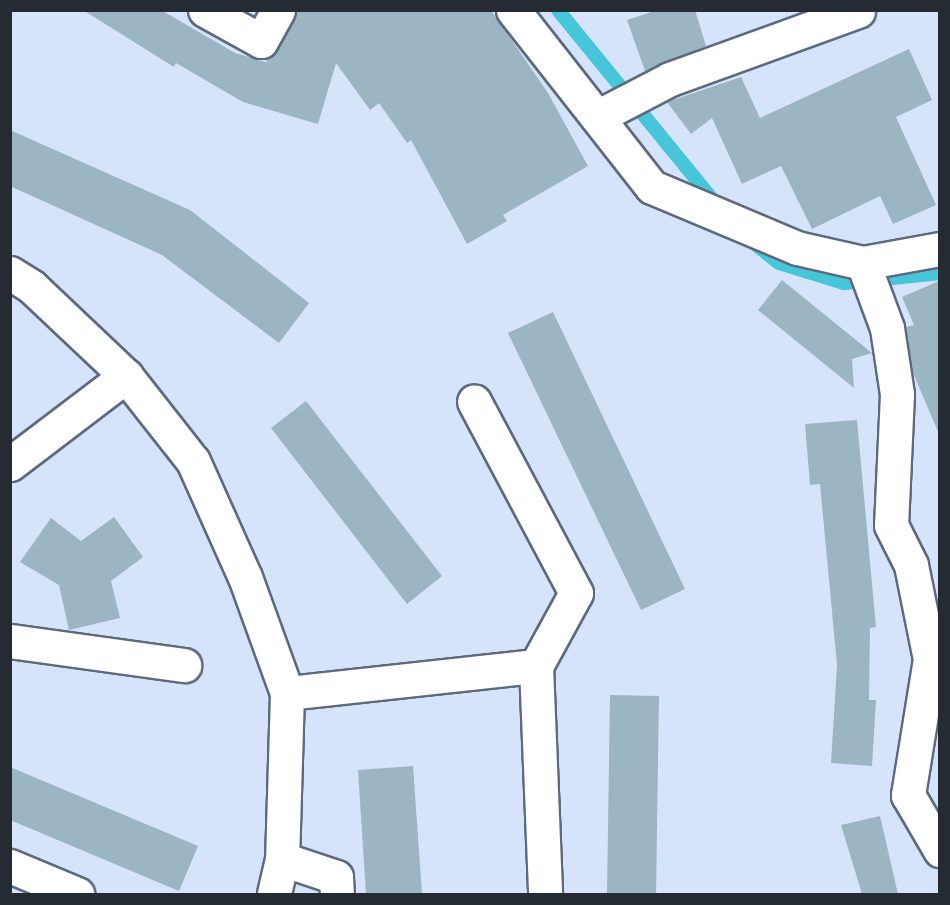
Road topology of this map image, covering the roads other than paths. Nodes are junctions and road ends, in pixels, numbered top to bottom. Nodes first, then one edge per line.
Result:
1 (205, 10) edge
2 (278, 10) edge
3 (513, 10) edge
4 (858, 11) edge
5 (601, 115) junction
6 (939, 249) edge
7 (864, 265) junction
8 (10, 273) edge
9 (126, 376) junction
10 (474, 401) dead end
11 (10, 464) edge
12 (10, 641) edge
13 (184, 665) dead end
14 (536, 666) junction
15 (286, 693) junction
16 (939, 850) edge
17 (282, 859) junction
18 (10, 866) edge
19 (77, 894) edge
20 (274, 894) edge
21 (337, 894) edge
22 (545, 894) edge

1 - 2 street
3 - 5 street
4 - 5 street
5 - 7 street
6 - 7 street
7 - 16 street
8 - 9 street
9 - 11 street
9 - 15 street
10 - 14 street
12 - 13 street
14 - 15 street
14 - 22 street
15 - 17 street
17 - 20 street
17 - 21 street
18 - 19 street

